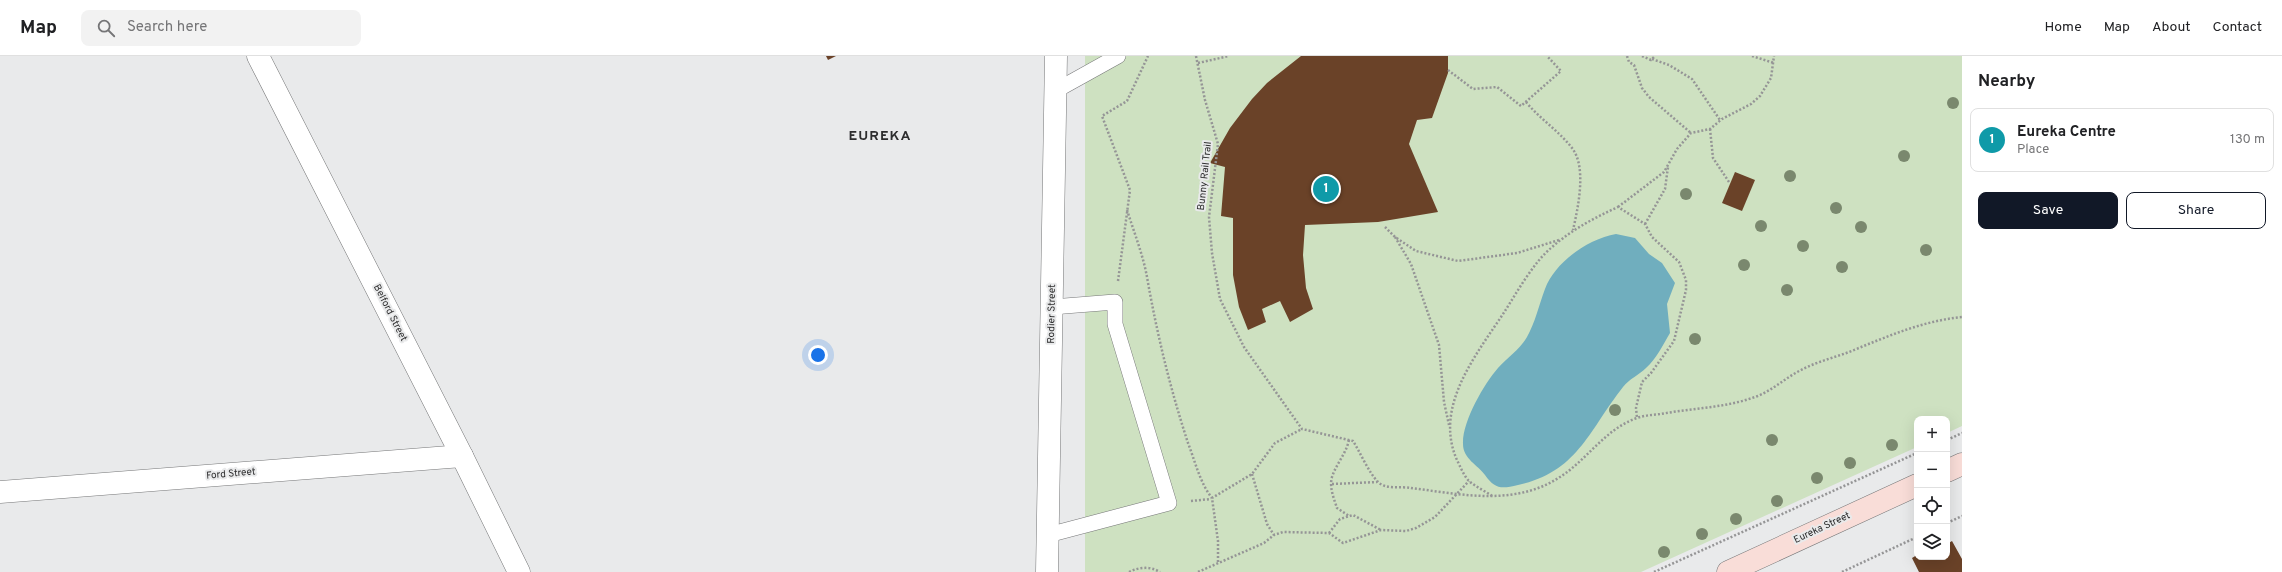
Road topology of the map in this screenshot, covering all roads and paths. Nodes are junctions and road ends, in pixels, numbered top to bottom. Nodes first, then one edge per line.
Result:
1 (258, 56) edge
2 (1056, 56) edge
3 (1118, 56) edge
4 (1148, 56) edge
5 (1196, 56) edge
6 (1229, 56) edge
7 (1547, 56) edge
8 (1627, 56) edge
9 (1642, 56) edge
10 (1655, 56) edge
11 (1752, 56) edge
12 (1774, 56) edge
13 (1652, 59) junction
14 (1198, 63) junction
15 (1774, 63) junction
16 (1448, 70) dead end
17 (1055, 91) junction
18 (1526, 102) junction
19 (1720, 120) junction
20 (1710, 129) junction
21 (1691, 133) junction
22 (1668, 164) junction
23 (1728, 182) dead end
24 (1618, 207) junction
25 (1127, 210) junction
26 (1645, 224) junction
27 (1385, 227) dead end
28 (1573, 231) junction
29 (1395, 237) junction
30 (1564, 238) junction
31 (1115, 302) junction
32 (1052, 307) junction
33 (1962, 316) edge
34 (1637, 418) junction
35 (1302, 429) junction
36 (1450, 429) junction
37 (1962, 433) edge
38 (1950, 439) edge
39 (1349, 440) junction
40 (1914, 454) edge
41 (462, 456) junction
42 (1962, 464) edge
43 (1950, 470) edge
44 (1252, 474) junction
45 (1469, 481) junction
46 (1378, 482) junction
47 (1332, 484) junction
48 (1914, 486) edge
49 (0, 492) edge
50 (1456, 495) junction
51 (1493, 496) junction
52 (1212, 498) junction
53 (1349, 516) junction
54 (1962, 516) edge
55 (1950, 522) edge
56 (1381, 530) junction
57 (1329, 533) junction
58 (1048, 535) junction
59 (1274, 535) junction
60 (1914, 538) edge
61 (1218, 562) junction
62 (519, 572) edge
63 (1047, 572) edge
64 (1129, 572) edge
65 (1160, 572) edge
66 (1198, 572) edge
67 (1654, 572) edge
68 (1728, 572) edge
69 (1842, 572) edge

1 - 41 street, Belford Street
2 - 17 street, Rodier Street
3 - 17 lane
4 - 25 path
5 - 14 path, Bunny Rail Trail
6 - 14 path
7 - 18 path
8 - 21 path
9 - 13 path
10 - 13 path
11 - 15 path
12 - 15 path
13 - 19 path
14 - 35 path, Bunny Rail Trail
15 - 19 path
16 - 18 path
17 - 32 street, Rodier Street
18 - 28 path
19 - 20 path
20 - 21 path
20 - 23 path
21 - 22 path
22 - 24 path
22 - 26 path
24 - 26 path
24 - 28 path
25 - 31 path
25 - 52 path
26 - 34 path
27 - 29 path
28 - 30 path
29 - 30 path
29 - 36 path
30 - 36 path
31 - 32 lane
31 - 58 lane
32 - 58 street, Rodier Street
33 - 34 path
34 - 51 path
35 - 39 path
35 - 44 path
36 - 45 path
37 - 38 path
39 - 46 path
39 - 47 path
40 - 67 path
41 - 49 street, Ford Street
41 - 62 street, Belford Street
42 - 43 street
44 - 52 path
44 - 59 path
45 - 50 path
45 - 51 path
46 - 47 path
46 - 50 path
47 - 53 path
48 - 68 street, Eureka Street
50 - 51 path
50 - 56 path
52 - 61 path
53 - 56 path
53 - 57 path
54 - 55 path
56 - 57 path
57 - 59 path
58 - 63 street, Rodier Street
59 - 61 path
60 - 69 path
61 - 66 path
64 - 65 path

